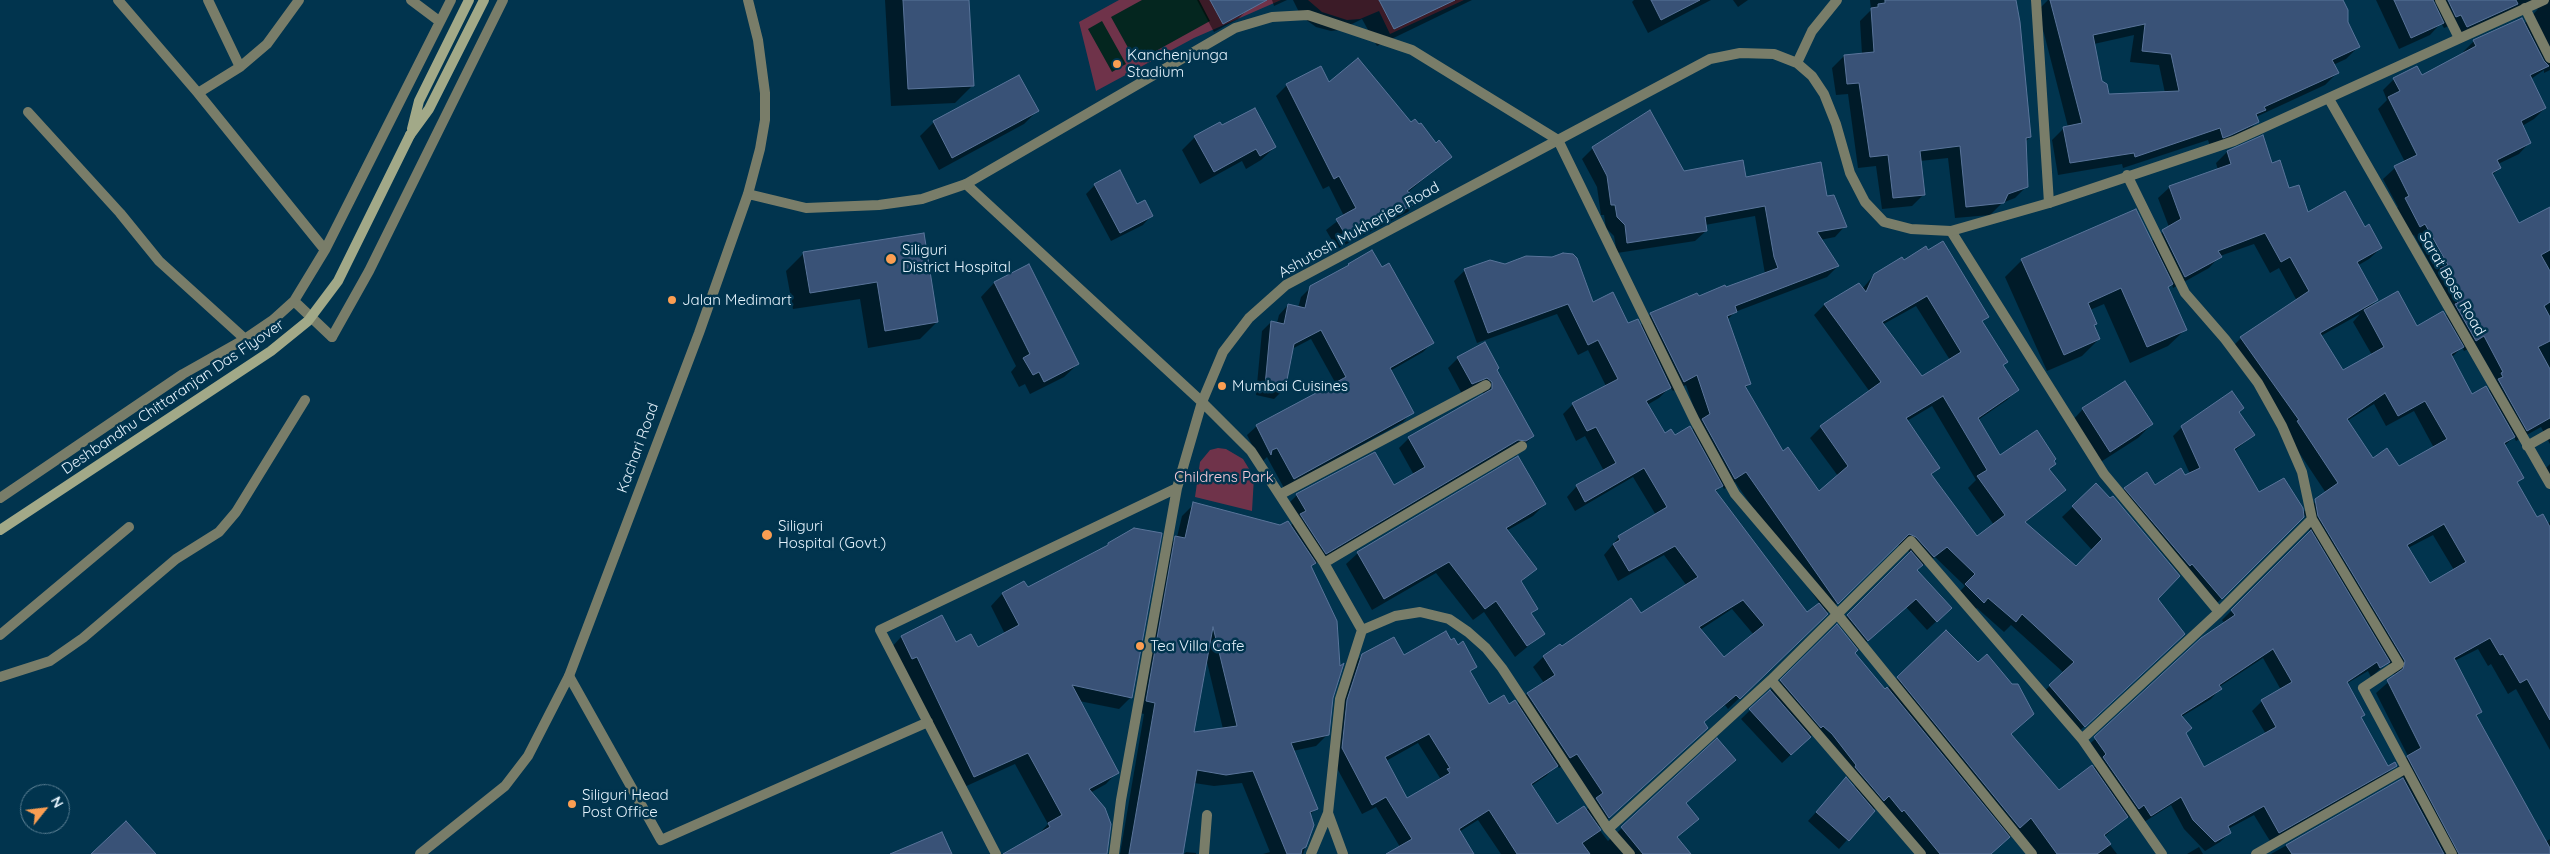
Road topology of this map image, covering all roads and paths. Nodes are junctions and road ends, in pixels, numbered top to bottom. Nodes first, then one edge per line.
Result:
1 (118, 0) edge
2 (208, 0) edge
3 (299, 0) edge
4 (411, 0) edge
5 (451, 0) edge
6 (469, 0) edge
7 (484, 0) edge
8 (503, 0) edge
9 (748, 0) edge
10 (1837, 0) edge
11 (2036, 0) edge
12 (2440, 0) edge
13 (2544, 0) edge
14 (2525, 8) junction
15 (440, 20) junction
16 (2459, 38) junction
17 (2550, 58) edge
18 (1796, 63) junction
19 (240, 67) junction
20 (198, 93) junction
21 (2329, 99) junction
22 (28, 112) dead end
23 (410, 135) junction
24 (1558, 140) junction
25 (2127, 175) junction
26 (966, 184) junction
27 (748, 194) junction
28 (2048, 203) junction
29 (1951, 232) junction
30 (325, 250) junction
31 (294, 302) junction
32 (245, 339) junction
33 (1486, 385) dead end
34 (305, 400) dead end
35 (1202, 402) junction
36 (2550, 433) edge
37 (1522, 446) dead end
38 (2527, 446) junction
39 (2550, 484) edge
40 (1177, 488) junction
41 (1281, 494) junction
42 (0, 498) edge
43 (2312, 519) junction
44 (129, 527) dead end
45 (0, 530) edge
46 (1324, 563) junction
47 (2219, 612) junction
48 (1838, 615) junction
49 (1362, 630) junction
50 (0, 635) edge
51 (569, 676) junction
52 (0, 678) edge
53 (1771, 680) junction
54 (928, 722) junction
55 (2082, 739) junction
56 (2405, 769) junction
57 (1328, 813) junction
58 (1207, 815) dead end
59 (1608, 828) junction
60 (420, 854) edge
61 (996, 854) edge
62 (1114, 854) edge
63 (1204, 854) edge
64 (1311, 854) edge
65 (1343, 854) edge
66 (1630, 854) edge
67 (1921, 854) edge
68 (2032, 854) edge
69 (2162, 854) edge
70 (2256, 854) edge
71 (2452, 854) edge

1 - 20 street
2 - 19 street
3 - 19 street
4 - 15 street
5 - 15 street
6 - 23 main road, Deshbandhu Chittaranjan Das Flyover
7 - 23 main road, Deshbandhu Chittaranjan Das Flyover
8 - 31 street
9 - 27 street, Kachari Road
10 - 18 street
11 - 28 street
12 - 16 street
13 - 14 street
14 - 16 street
14 - 17 street
15 - 30 street
16 - 21 street
18 - 24 street, Ashutosh Mukherjee Road
18 - 29 street
19 - 20 street
20 - 30 street
21 - 25 street
21 - 38 street, Sarat Bose Road
22 - 32 street
23 - 45 main road, Deshbandhu Chittaranjan Das Flyover, bridge
24 - 26 street
24 - 35 street, Ashutosh Mukherjee Road
24 - 48 street
25 - 28 street
25 - 43 street
26 - 27 street
26 - 35 street
27 - 51 street, Kachari Road
28 - 29 street
29 - 47 street
30 - 31 street
31 - 32 street
32 - 42 street
33 - 41 street
34 - 52 street
35 - 40 street, Ashutosh Mukherjee Road
35 - 41 street
36 - 38 street
37 - 46 street
38 - 39 street, Sarat Bose Road
40 - 54 street
40 - 62 street, Ashutosh Mukherjee Road
41 - 46 street
43 - 47 street
43 - 56 street
44 - 50 street
46 - 49 street
47 - 55 street
48 - 53 street
48 - 55 street
48 - 68 street
49 - 57 street
49 - 59 street
51 - 54 street
51 - 60 street, Kachari Road
53 - 59 street
53 - 67 street
54 - 61 street
55 - 69 street
56 - 70 street
56 - 71 street
57 - 64 street
57 - 65 street
58 - 63 street
59 - 66 street

